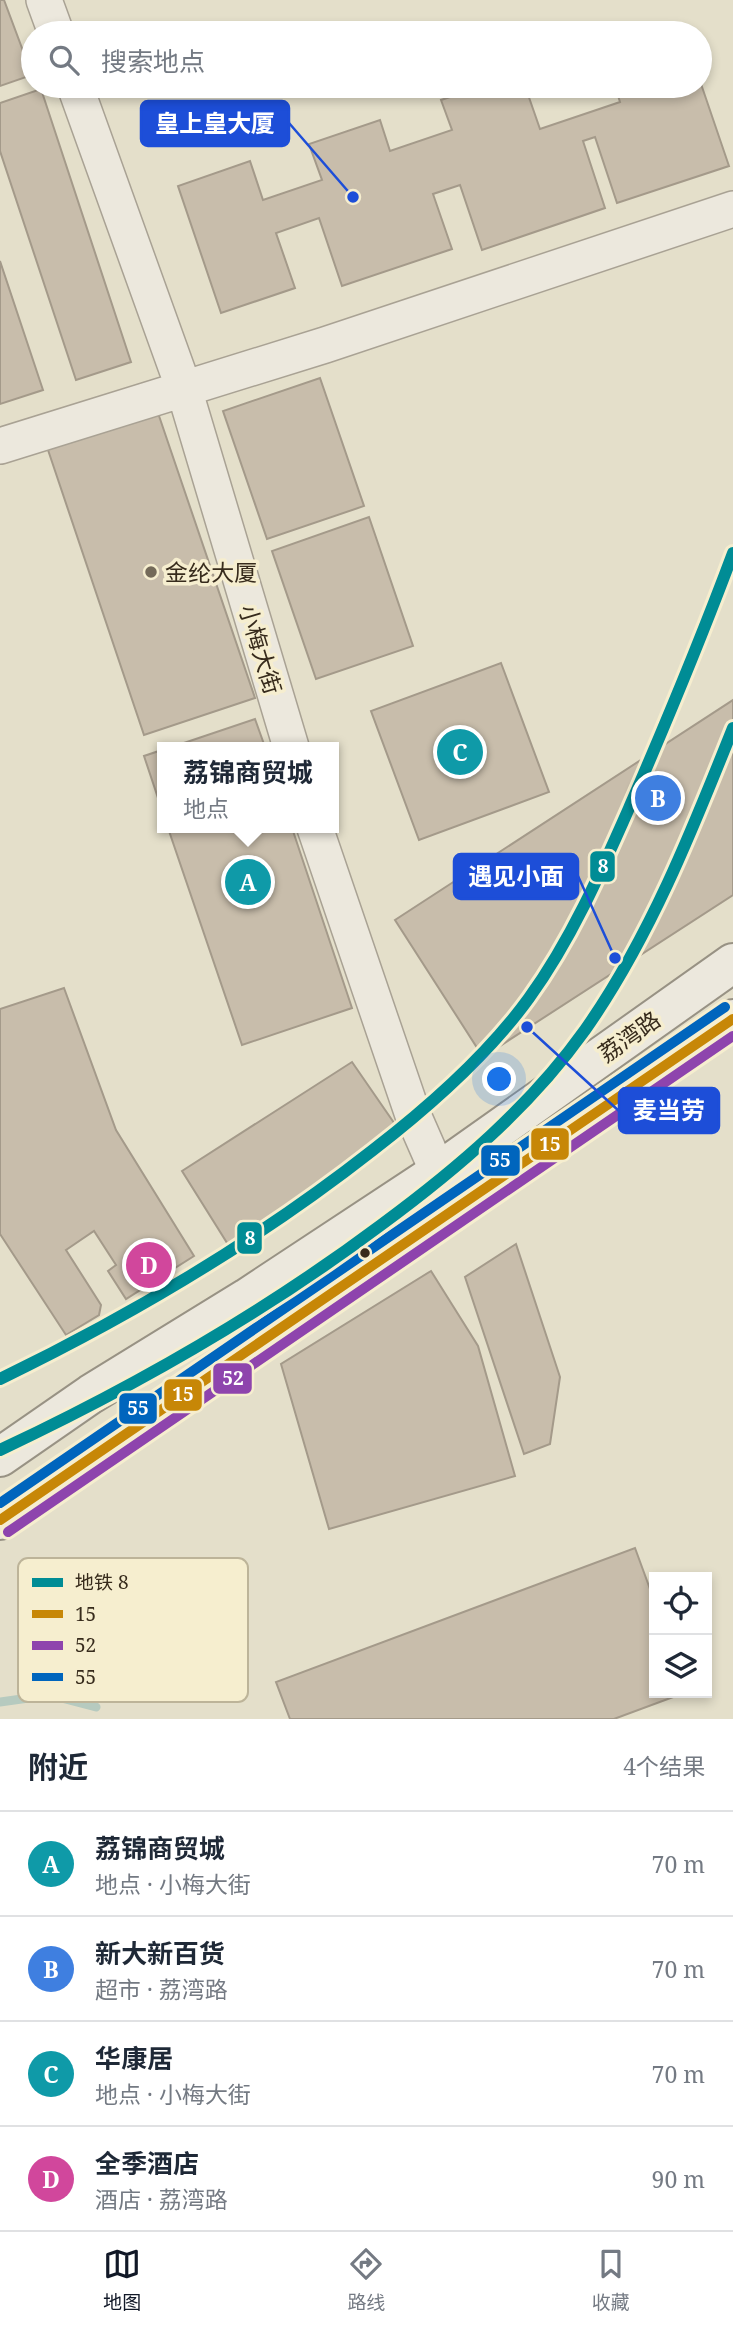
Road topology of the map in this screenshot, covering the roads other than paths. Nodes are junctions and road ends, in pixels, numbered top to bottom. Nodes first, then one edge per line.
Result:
1 (44, 0) edge
2 (52, 21) edge
3 (79, 98) edge
4 (733, 209) edge
5 (184, 389) junction
6 (0, 446) edge
7 (290, 742) edge
8 (317, 833) edge
9 (733, 963) edge
10 (733, 1019) edge
11 (438, 1172) junction
12 (0, 1457) edge
13 (0, 1520) edge

1 - 2 street
3 - 5 street, 小梅大街
4 - 5 street
5 - 6 street
5 - 7 street, 小梅大街
8 - 11 street
9 - 11 main road, 荔湾路
10 - 13 main road, 荔湾路
11 - 12 main road, 荔湾路

